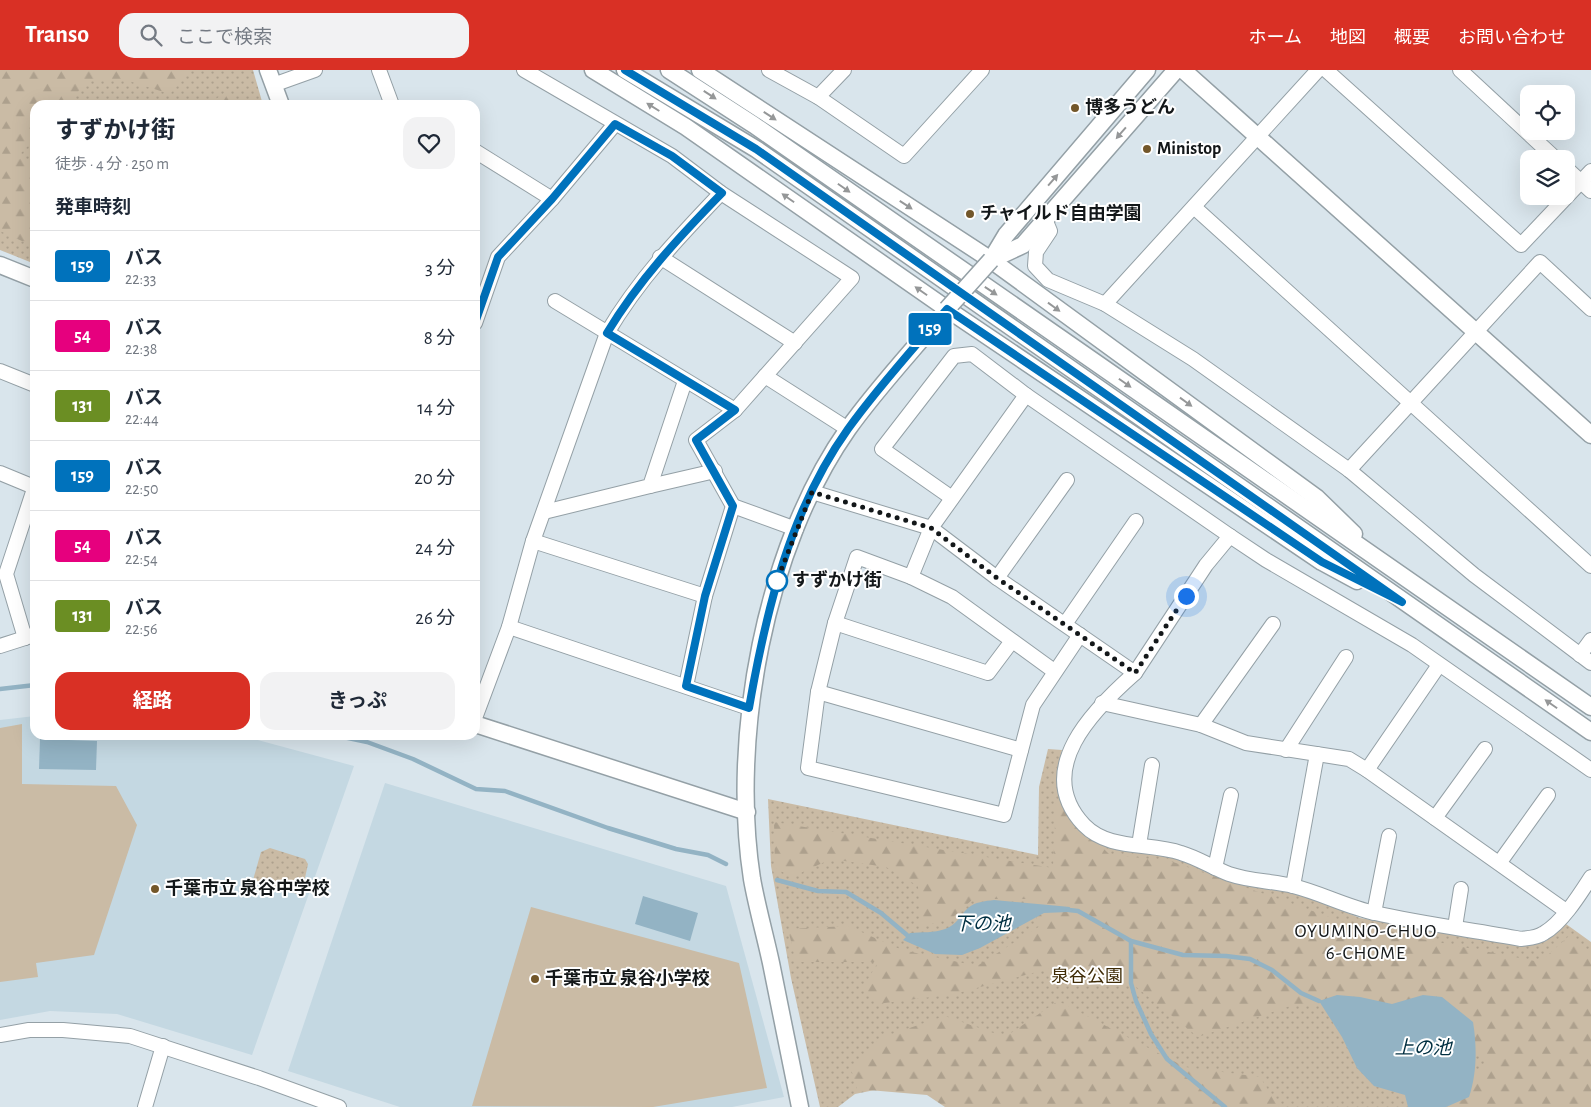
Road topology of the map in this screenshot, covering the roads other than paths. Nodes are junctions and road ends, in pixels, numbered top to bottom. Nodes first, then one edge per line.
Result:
1 (315, 70) edge
2 (379, 70) edge
3 (524, 70) edge
4 (593, 70) edge
5 (625, 70) edge
6 (669, 70) edge
7 (700, 70) edge
8 (768, 70) edge
9 (844, 70) edge
10 (982, 70) edge
11 (1147, 70) edge
12 (1176, 70) edge
13 (1183, 70) edge
14 (1318, 70) edge
15 (1326, 70) edge
16 (1460, 70) edge
17 (270, 78) edge
18 (818, 97) junction
19 (278, 100) edge
20 (390, 100) edge
21 (615, 124) junction
22 (1258, 136) junction
23 (1546, 150) edge
24 (480, 154) edge
25 (1591, 171) edge
26 (1575, 176) edge
27 (1586, 186) edge
28 (722, 193) junction
29 (552, 199) junction
30 (1194, 206) junction
31 (1045, 219) junction
32 (660, 257) junction
33 (991, 260) junction
34 (0, 265) edge
35 (30, 277) edge
36 (555, 300) dead end
37 (1105, 304) junction
38 (480, 309) edge
39 (947, 309) junction
40 (1591, 309) edge
41 (607, 333) junction
42 (1477, 334) junction
43 (795, 343) junction
44 (0, 371) edge
45 (765, 376) junction
46 (685, 381) junction
47 (30, 384) edge
48 (1026, 395) junction
49 (1412, 402) junction
50 (735, 410) junction
51 (848, 429) junction
52 (1591, 435) edge
53 (1348, 470) junction
54 (714, 471) junction
55 (0, 473) edge
56 (1067, 480) dead end
57 (30, 484) edge
58 (650, 486) junction
59 (812, 492) junction
60 (952, 498) junction
61 (30, 500) edge
62 (733, 506) junction
63 (544, 512) junction
64 (1136, 521) dead end
65 (931, 528) junction
66 (796, 529) junction
67 (1230, 536) junction
68 (533, 541) junction
69 (1373, 556) junction
70 (1591, 566) edge
71 (3, 573) edge
72 (911, 577) junction
73 (997, 578) junction
74 (705, 596) junction
75 (1402, 602) junction
76 (835, 623) junction
77 (1064, 624) junction
78 (1273, 624) dead end
79 (508, 627) junction
80 (1080, 635) junction
81 (30, 636) edge
82 (1591, 640) edge
83 (1012, 641) junction
84 (0, 646) edge
85 (1346, 657) dead end
86 (1586, 659) edge
87 (1439, 665) junction
88 (1054, 671) junction
89 (1135, 673) junction
90 (686, 686) junction
91 (818, 692) junction
92 (1102, 703) junction
93 (480, 704) edge
94 (1591, 707) edge
95 (749, 708) junction
96 (1201, 725) junction
97 (480, 726) edge
98 (1591, 732) edge
99 (1485, 748) dead end
100 (1021, 750) junction
101 (1286, 750) junction
102 (1317, 754) junction
103 (1152, 765) dead end
104 (1367, 770) junction
105 (1591, 770) edge
106 (1230, 795) dead end
107 (1548, 795) dead end
108 (747, 812) junction
109 (1435, 818) junction
110 (1389, 836) dead end
111 (1139, 845) junction
112 (1500, 862) junction
113 (1215, 868) junction
114 (1589, 883) edge
115 (1293, 886) junction
116 (1461, 889) dead end
117 (1566, 911) junction
118 (1374, 913) junction
119 (1455, 927) junction
120 (0, 1035) edge
121 (163, 1046) junction
122 (145, 1107) edge
123 (339, 1107) edge
124 (800, 1107) edge

1 - 17 street
2 - 20 street
3 - 21 street
39 -> 4 street
5 - 75 street
6 -> 69 street
7 -> 33 street
8 - 18 street
9 - 18 street
10 - 18 street
33 -> 11 street
12 -> 31 street
13 - 22 street
14 - 22 street
15 - 27 street
16 - 23 street
17 - 19 street
21 - 28 street
21 - 29 street
22 - 30 street
22 - 42 street
24 - 29 street
25 - 27 street
26 - 27 street
28 - 32 street
28 - 43 street
29 - 38 street
30 - 37 street
30 - 49 street
31 - 33 street
31 - 37 street
32 - 41 street
32 - 43 street
33 - 39 street, bridge
33 -> 69 street
34 - 35 street
36 - 41 street
37 - 53 street
39 - 51 street
39 - 75 street
40 - 42 street
41 - 46 street
41 - 63 street
42 - 49 street
42 - 52 street
43 - 45 street
44 - 47 street
45 - 50 street
45 - 51 street
46 - 50 street
46 - 58 street
48 - 60 street
48 - 60 street
48 - 67 street
49 - 53 street
49 - 70 street
50 - 54 street
51 - 59 street
53 - 86 street
54 - 58 street
54 - 62 street
55 - 57 street
56 - 73 street
58 - 63 street
59 - 65 street
59 - 66 street
60 - 65 street
61 - 71 street
62 - 66 street
62 - 74 street
63 - 68 street
64 - 77 street
65 - 72 street
65 - 73 street
66 - 95 street
67 - 87 street
67 - 89 street
68 - 74 street
68 - 79 street
69 - 94 street
71 - 81 street
72 - 76 street
72 - 83 street
73 - 77 street
74 - 90 street
98 -> 75 street
76 - 83 street
76 - 91 street
77 - 80 street
78 - 96 street
79 - 90 street
79 - 93 street
80 - 88 street
80 - 89 street
81 - 84 street
82 - 86 street
83 - 88 street
85 - 101 street
87 - 104 street
87 - 105 street
88 - 100 street
89 - 92 street
90 - 95 street
91 - 100 street
91 - 100 street
92 - 96 street
92 - 111 street
95 - 108 street
96 - 101 street
97 - 108 street
99 - 109 street
101 - 102 street
102 - 104 street
102 - 115 street
103 - 111 street
104 - 109 street
106 - 113 street
107 - 112 street
108 - 124 street
109 - 112 street
110 - 118 street
111 - 113 street
112 - 117 street
113 - 115 street
114 - 117 street
115 - 118 street
116 - 119 street
117 - 119 street
118 - 119 street
120 - 121 street
121 - 122 street
121 - 123 street

